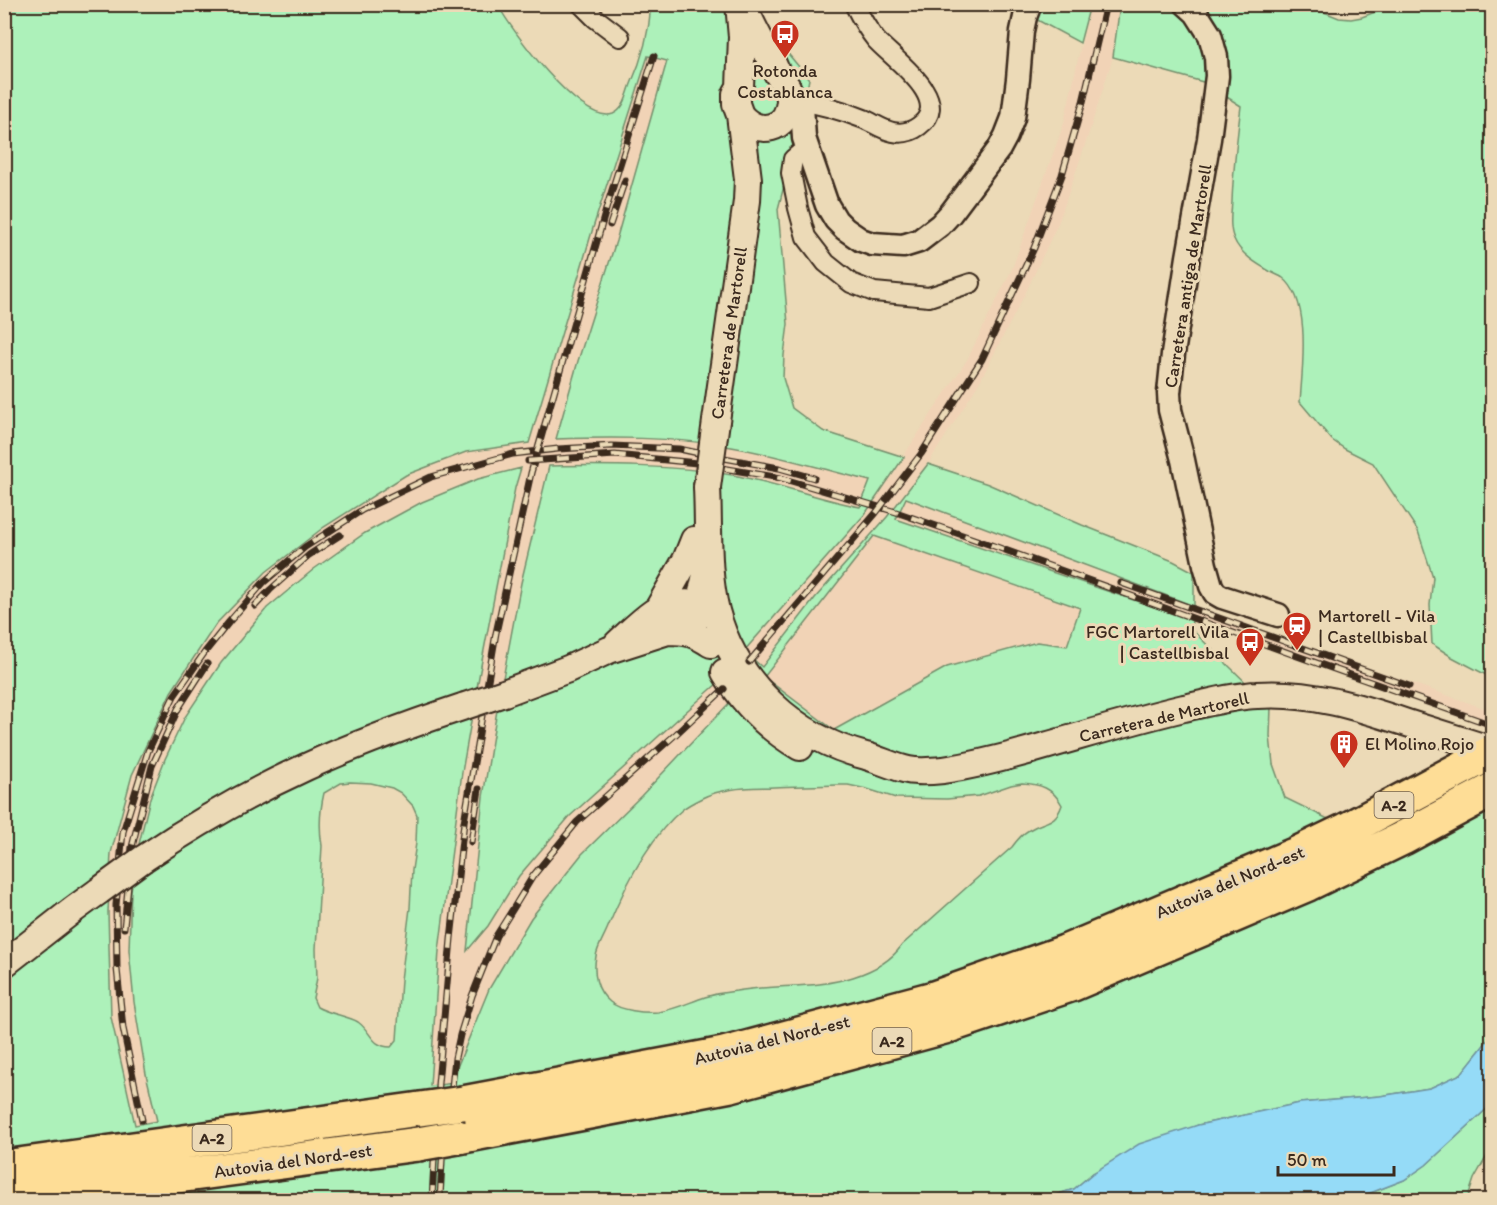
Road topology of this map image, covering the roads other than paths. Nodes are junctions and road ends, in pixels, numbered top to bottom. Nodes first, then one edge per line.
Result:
1 (581, 4) edge
2 (740, 4) edge
3 (854, 4) edge
4 (1030, 4) edge
5 (1186, 4) edge
6 (620, 37) dead end
7 (740, 87) junction
8 (788, 89) junction
9 (740, 115) junction
10 (773, 126) junction
11 (806, 143) junction
12 (748, 179) junction
13 (971, 283) dead end
14 (707, 487) junction
15 (694, 540) junction
16 (709, 562) junction
17 (699, 605) junction
18 (1278, 615) dead end
19 (662, 621) junction
20 (711, 644) junction
21 (776, 707) junction
22 (1492, 751) edge
23 (910, 770) junction
24 (1492, 790) edge
25 (1301, 870) junction
26 (4, 964) edge
27 (4, 1167) edge
28 (4, 1199) edge

1 - 6 street
2 - 7 main road
2 - 8 main road
3 - 8 street
4 - 11 street
5 - 18 street, Carretera antiga de Martorell
7 - 8 main road
7 - 9 main road
8 - 10 main road
8 - 11 street
9 - 10 main road
9 - 12 main road
10 - 11 street
10 - 12 main road
11 - 13 street
12 - 14 main road, Carretera de Martorell, bridge
14 - 15 main road
14 - 16 main road
15 - 17 main road
15 - 19 main road
16 - 17 main road
16 - 21 main road
17 - 19 main road
17 - 20 main road
17 - 21 main road
19 - 20 main road
19 - 26 main road, bridge
20 - 23 main road
21 - 23 main road, Carretera de Martorell
22 - 23 main road, Carretera de Martorell
22 - 25 highway, Autovia del Nord-est / A-2
24 - 25 highway, Autovia del Nord-est / A-2
25 - 27 highway, Autovia del Nord-est / A-2, bridge
25 - 28 highway, Autovia del Nord-est / A-2, bridge

